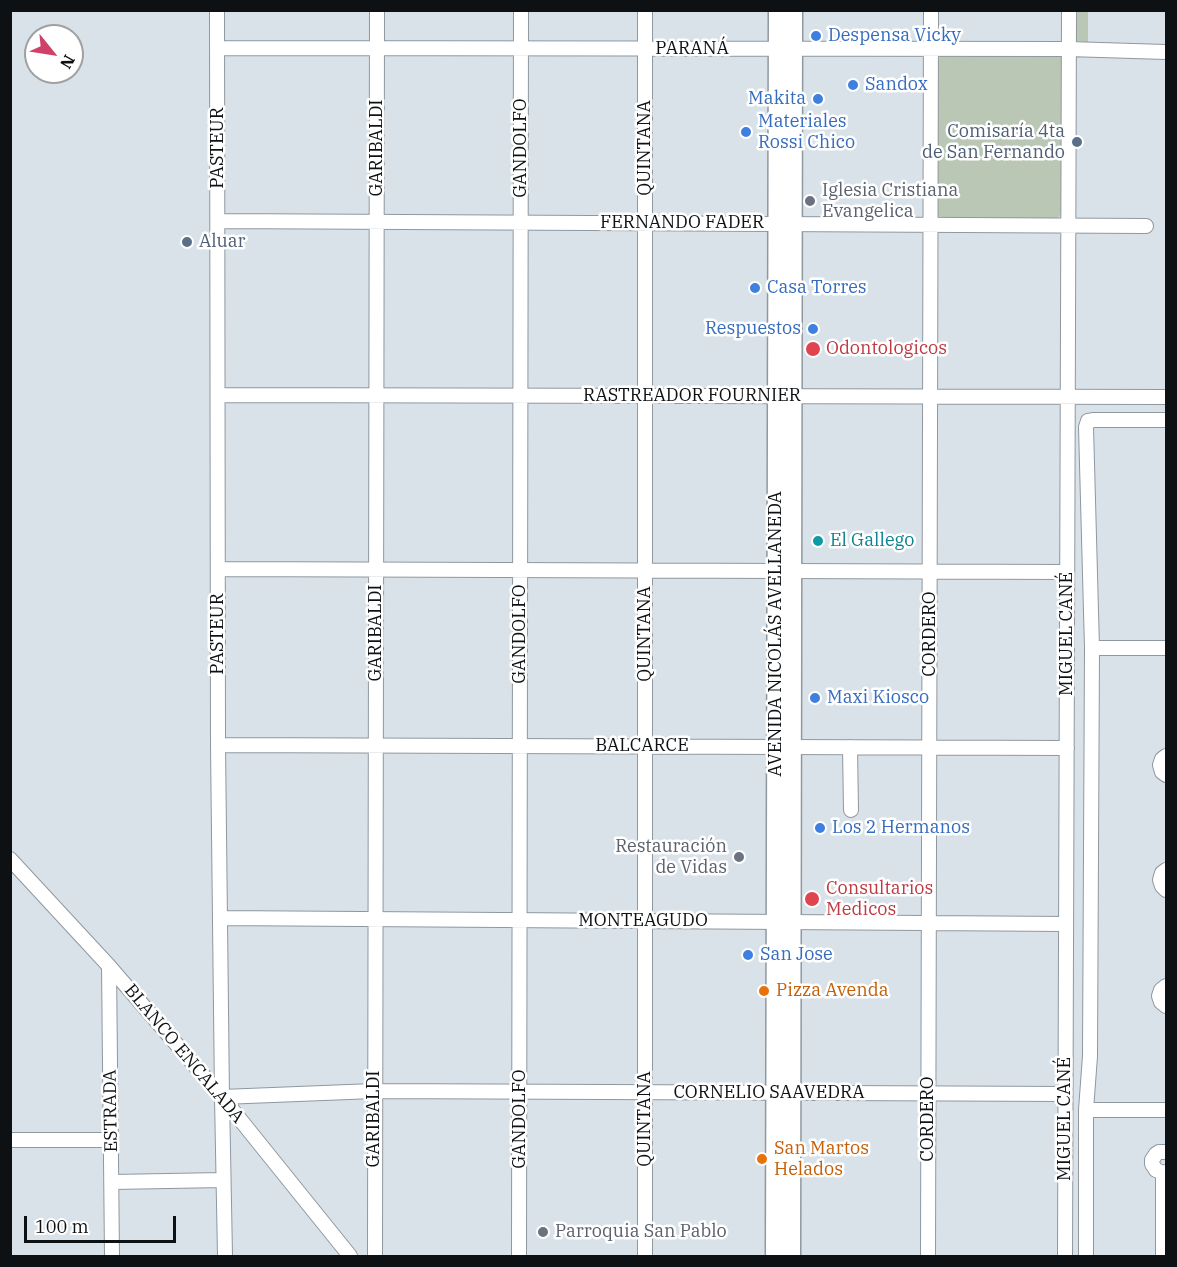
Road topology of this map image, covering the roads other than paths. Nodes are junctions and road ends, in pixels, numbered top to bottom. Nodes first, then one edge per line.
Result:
1 (217, 10) edge
2 (377, 10) edge
3 (521, 10) edge
4 (645, 10) edge
5 (778, 10) edge
6 (793, 10) edge
7 (931, 10) edge
8 (1069, 10) edge
9 (218, 48) junction
10 (377, 48) junction
11 (521, 48) junction
12 (645, 49) junction
13 (785, 49) junction
14 (931, 49) junction
15 (1068, 49) junction
16 (1167, 52) edge
17 (218, 221) junction
18 (376, 222) junction
19 (521, 223) junction
20 (645, 223) junction
21 (785, 224) junction
22 (931, 225) junction
23 (1068, 226) junction
24 (1146, 226) dead end
25 (218, 395) junction
26 (376, 395) junction
27 (521, 396) junction
28 (645, 396) junction
29 (784, 396) junction
30 (930, 397) junction
31 (1068, 397) junction
32 (1167, 397) edge
33 (1167, 420) edge
34 (219, 569) junction
35 (376, 570) junction
36 (520, 570) junction
37 (645, 571) junction
38 (784, 571) junction
39 (930, 572) junction
40 (1067, 572) junction
41 (1092, 648) junction
42 (1167, 648) edge
43 (218, 745) junction
44 (375, 745) junction
45 (520, 746) junction
46 (645, 746) junction
47 (784, 747) junction
48 (850, 747) junction
49 (930, 747) junction
50 (1067, 747) junction
51 (1167, 756) edge
52 (1167, 775) edge
53 (852, 810) dead end
54 (10, 859) edge
55 (1167, 870) edge
56 (1167, 890) edge
57 (220, 918) junction
58 (375, 919) junction
59 (519, 920) junction
60 (645, 921) junction
61 (783, 922) junction
62 (929, 923) junction
63 (1066, 924) junction
64 (109, 966) junction
65 (1167, 986) edge
66 (1167, 1006) edge
67 (374, 1091) junction
68 (520, 1092) junction
69 (645, 1092) junction
70 (783, 1093) junction
71 (928, 1094) junction
72 (1065, 1094) junction
73 (222, 1097) junction
74 (1086, 1110) junction
75 (1167, 1110) edge
76 (10, 1140) edge
77 (111, 1140) junction
78 (1167, 1152) edge
79 (1165, 1172) edge
80 (224, 1180) junction
81 (112, 1182) junction
82 (1165, 1208) edge
83 (112, 1257) edge
84 (225, 1257) edge
85 (350, 1257) edge
86 (375, 1257) edge
87 (519, 1257) edge
88 (645, 1257) edge
89 (775, 1257) edge
90 (791, 1257) edge
91 (928, 1257) edge
92 (1065, 1257) edge
93 (1086, 1257) edge
94 (1163, 1257) edge

1 - 9 street, PASTEUR
2 - 10 street, GARIBALDI
3 - 11 street, GANDOLFO
4 - 12 street, QUINTANA
5 - 13 main road, AVENIDA NICOLÁS AVELLANEDA
6 - 13 main road, AVENIDA NICOLÁS AVELLANEDA
7 - 14 street, CORDERO
8 - 15 street, MIGUEL CANÉ
9 - 10 street, PARANÁ
9 - 17 street, PASTEUR
10 - 11 street, PARANÁ
10 - 18 street, GARIBALDI
11 - 12 street, PARANÁ
11 - 19 street, GANDOLFO
12 - 13 street, PARANÁ
12 - 20 street, QUINTANA
13 - 14 street, PARANÁ
13 - 21 main road, AVENIDA NICOLÁS AVELLANEDA
14 - 15 street, PARANÁ
14 - 22 street, CORDERO
15 - 16 street, PARANÁ
15 - 23 street, MIGUEL CANÉ
17 - 18 street, FERNANDO FADER
17 - 25 street, PASTEUR
18 - 19 street, FERNANDO FADER
18 - 26 street, GARIBALDI
19 - 20 street, FERNANDO FADER
19 - 27 street, GANDOLFO
20 - 21 street, FERNANDO FADER
20 - 28 street, QUINTANA
21 - 22 street, FERNANDO FADER
21 - 29 main road, AVENIDA NICOLÁS AVELLANEDA
22 - 23 street, FERNANDO FADER
22 - 30 street, CORDERO
23 - 24 street, FERNANDO FADER
23 - 31 street, MIGUEL CANÉ
25 - 26 street, RASTREADOR FOURNIER
25 - 34 street, PASTEUR
26 - 27 street, RASTREADOR FOURNIER
26 - 35 street, GARIBALDI
27 - 28 street, RASTREADOR FOURNIER
27 - 36 street, GANDOLFO
28 - 29 street, RASTREADOR FOURNIER
28 - 37 street, QUINTANA
29 - 30 street, RASTREADOR FOURNIER
29 - 38 main road, AVENIDA NICOLÁS AVELLANEDA
30 - 31 street, RASTREADOR FOURNIER
30 - 39 street, CORDERO
31 - 32 street, RASTREADOR FOURNIER
31 - 40 street, MIGUEL CANÉ
33 - 41 street
34 - 35 street
34 - 43 street, PASTEUR
35 - 36 street
35 - 44 street, GARIBALDI
36 - 37 street
36 - 45 street, GANDOLFO
37 - 38 street
37 - 46 street, QUINTANA
38 - 39 street
38 - 47 main road, AVENIDA NICOLÁS AVELLANEDA
39 - 40 street
39 - 49 street, CORDERO
40 - 50 street, MIGUEL CANÉ
41 - 42 street
41 - 74 street
43 - 44 street, BALCARCE
43 - 57 street, PASTEUR
44 - 45 street, BALCARCE
44 - 58 street, GARIBALDI
45 - 46 street, BALCARCE
45 - 59 street, GANDOLFO
46 - 47 street, BALCARCE
46 - 60 street, QUINTANA
47 - 48 street, BALCARCE
47 - 61 main road, AVENIDA NICOLÁS AVELLANEDA
48 - 49 street, BALCARCE
48 - 53 street
49 - 50 street, BALCARCE
49 - 62 street, CORDERO
50 - 63 street, MIGUEL CANÉ
51 - 52 street
54 - 64 street, BLANCO ENCALADA
55 - 56 street
57 - 58 street, MONTEAGUDO
57 - 73 street, PASTEUR
58 - 59 street, MONTEAGUDO
58 - 67 street, GARIBALDI
59 - 60 street, MONTEAGUDO
59 - 68 street, GANDOLFO
60 - 61 street, MONTEAGUDO
60 - 69 street, QUINTANA
61 - 62 street, MONTEAGUDO
61 - 70 main road, AVENIDA NICOLÁS AVELLANEDA
62 - 63 street, MONTEAGUDO
62 - 71 street, CORDERO
63 - 72 street, MIGUEL CANÉ
64 - 73 street, BLANCO ENCALADA
64 - 77 street, ESTRADA
65 - 66 street
67 - 68 street, CORNELIO SAAVEDRA
67 - 73 street, CORNELIO SAAVEDRA
67 - 86 street, GARIBALDI
68 - 69 street, CORNELIO SAAVEDRA
68 - 87 street, GANDOLFO
69 - 70 street, CORNELIO SAAVEDRA
69 - 88 street, QUINTANA
70 - 71 street, CORNELIO SAAVEDRA
70 - 89 main road, AVENIDA NICOLÁS AVELLANEDA
70 - 90 main road, AVENIDA NICOLÁS AVELLANEDA
71 - 72 street, CORNELIO SAAVEDRA
71 - 91 street, CORDERO
72 - 92 street, MIGUEL CANÉ
73 - 80 street, PASTEUR
73 - 85 street, BLANCO ENCALADA
74 - 75 street
74 - 93 street
76 - 77 street
77 - 81 street, ESTRADA
78 - 79 street
79 - 82 street
80 - 81 street
80 - 84 street, PASTEUR
81 - 83 street, ESTRADA
82 - 94 street

